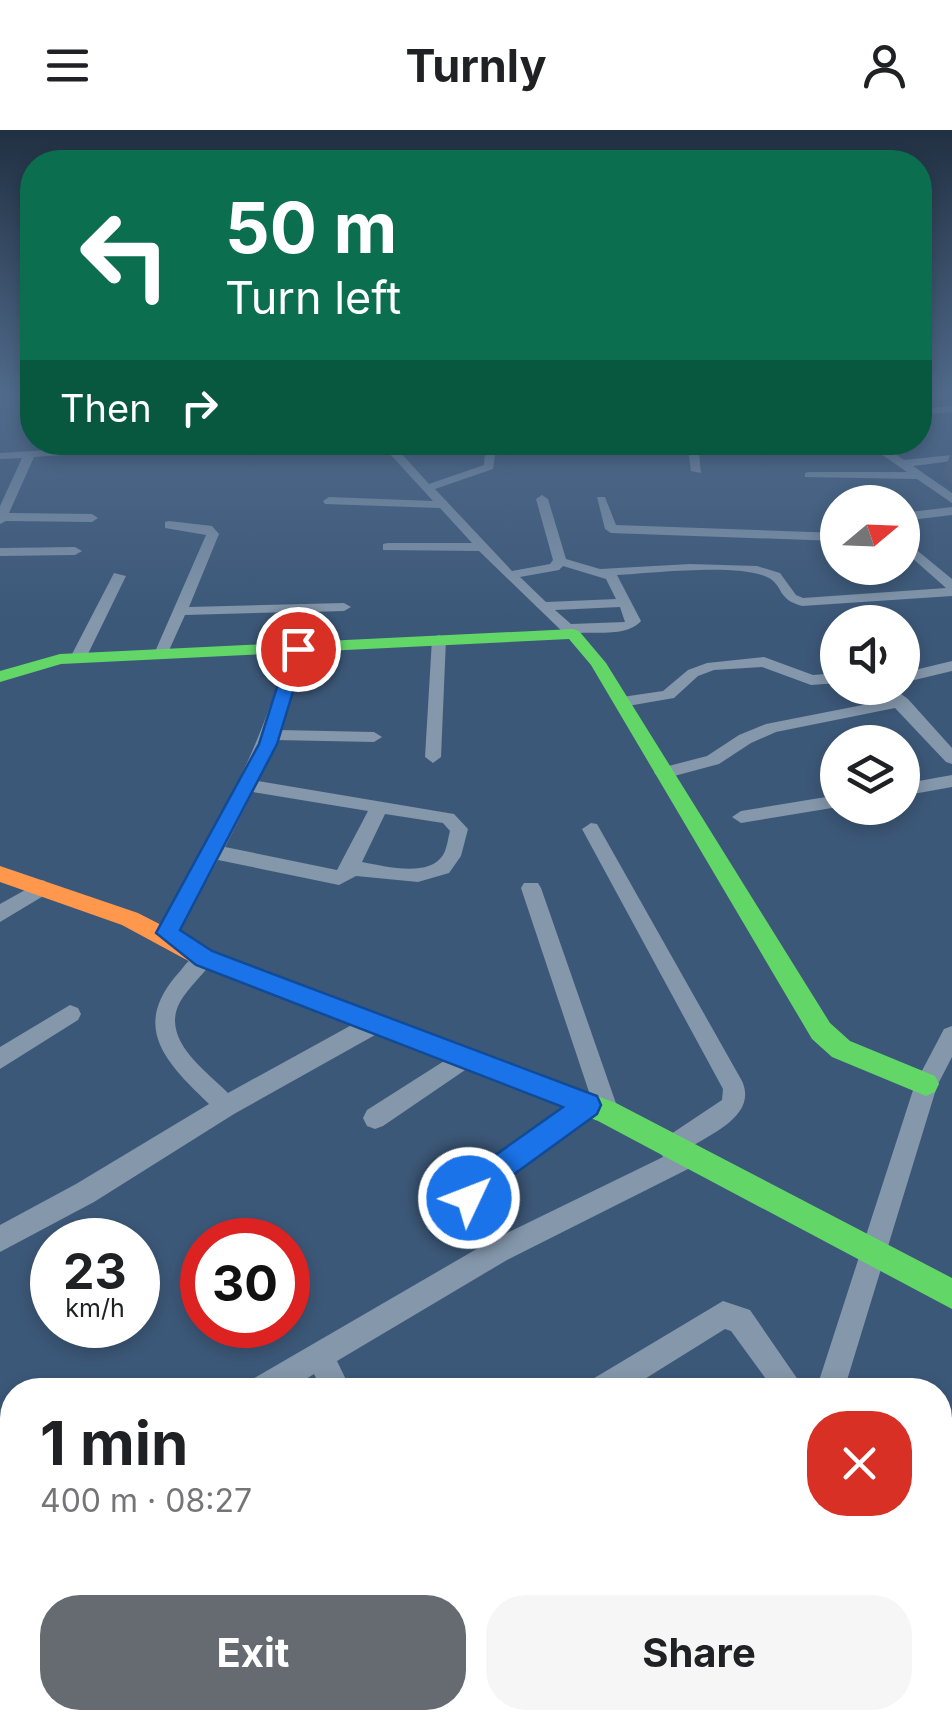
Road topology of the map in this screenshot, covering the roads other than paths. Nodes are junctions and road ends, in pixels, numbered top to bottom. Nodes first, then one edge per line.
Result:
1 (23, 470) edge
2 (410, 470) edge
3 (482, 470) edge
4 (908, 470) edge
5 (809, 474) dead end
6 (918, 476) junction
7 (428, 488) junction
8 (949, 495) edge
9 (542, 499) dead end
10 (601, 500) dead end
11 (329, 501) dead end
12 (445, 505) junction
13 (952, 511) edge
14 (920, 515) edge
15 (92, 518) dead end
16 (1, 519) edge
17 (169, 525) dead end
18 (820, 538) edge
19 (388, 547) dead end
20 (484, 547) junction
21 (655, 550) junction
22 (75, 551) dead end
23 (0, 552) edge
24 (920, 559) edge
25 (560, 561) junction
26 (605, 571) junction
27 (120, 576) dead end
28 (510, 576) junction
29 (952, 589) edge
30 (626, 603) junction
31 (541, 606) junction
32 (344, 607) dead end
33 (303, 608) junction
34 (180, 610) junction
35 (570, 632) junction
36 (439, 639) junction
37 (298, 649) junction
38 (160, 654) junction
39 (78, 658) junction
40 (952, 666) edge
41 (920, 674) edge
42 (0, 677) edge
43 (820, 679) edge
44 (622, 702) junction
45 (887, 705) edge
46 (905, 705) edge
47 (270, 736) junction
48 (374, 737) dead end
49 (433, 757) dead end
50 (952, 758) edge
51 (663, 773) junction
52 (952, 781) edge
53 (248, 785) junction
54 (920, 787) edge
55 (820, 804) edge
56 (379, 807) junction
57 (741, 817) dead end
58 (591, 829) dead end
59 (214, 852) junction
60 (350, 868) junction
61 (0, 874) edge
62 (44, 887) junction
63 (531, 888) dead end
64 (0, 914) edge
65 (167, 933) junction
66 (204, 958) junction
67 (70, 1014) dead end
68 (376, 1023) junction
69 (952, 1036) edge
70 (0, 1059) edge
71 (463, 1059) junction
72 (926, 1084) junction
73 (226, 1106) junction
74 (598, 1109) junction
75 (374, 1118) dead end
76 (678, 1152) junction
77 (0, 1239) edge
78 (872, 1248) junction
79 (498, 1251) junction
80 (952, 1294) edge
81 (321, 1358) junction
82 (284, 1378) edge
83 (331, 1378) edge
84 (620, 1378) edge
85 (782, 1378) edge
86 (834, 1378) edge

1 - 16 street
2 - 7 street
3 - 7 street
4 - 6 street
5 - 6 street
6 - 8 street
7 - 12 street
9 - 25 street
10 - 21 street
11 - 12 street
12 - 20 street
13 - 14 street
15 - 16 street
17 - 34 street
18 - 21 street
19 - 20 street
20 - 28 street
21 - 26 street
21 - 29 street
22 - 23 street
24 - 29 street
25 - 26 street
25 - 28 street
26 - 30 street
27 - 39 street
28 - 31 street
30 - 31 street
30 - 35 street
31 - 35 street
32 - 33 street
33 - 34 street
33 - 37 street
34 - 38 street
35 - 36 street
35 - 44 street
36 - 37 street
36 - 49 street
37 - 38 street
37 - 47 street
38 - 39 street
39 - 42 street
40 - 41 street
43 - 44 street
44 - 51 street
45 - 51 street
46 - 50 street
47 - 48 street
47 - 53 street
51 - 72 street
52 - 54 street
53 - 56 street
53 - 59 street
55 - 57 street
56 - 60 street
56 - 60 street
58 - 76 street
59 - 60 street
59 - 65 street
61 - 62 street
62 - 64 street
62 - 65 street
63 - 74 street
65 - 66 street
66 - 68 street
66 - 73 street
67 - 70 street
68 - 71 street
68 - 73 street
69 - 72 street
71 - 74 street
71 - 75 street
72 - 78 street
73 - 77 street
74 - 76 street
74 - 79 street
76 - 78 street
76 - 79 street
78 - 80 street
78 - 86 street
79 - 81 street
81 - 82 street
81 - 83 street
84 - 85 street

